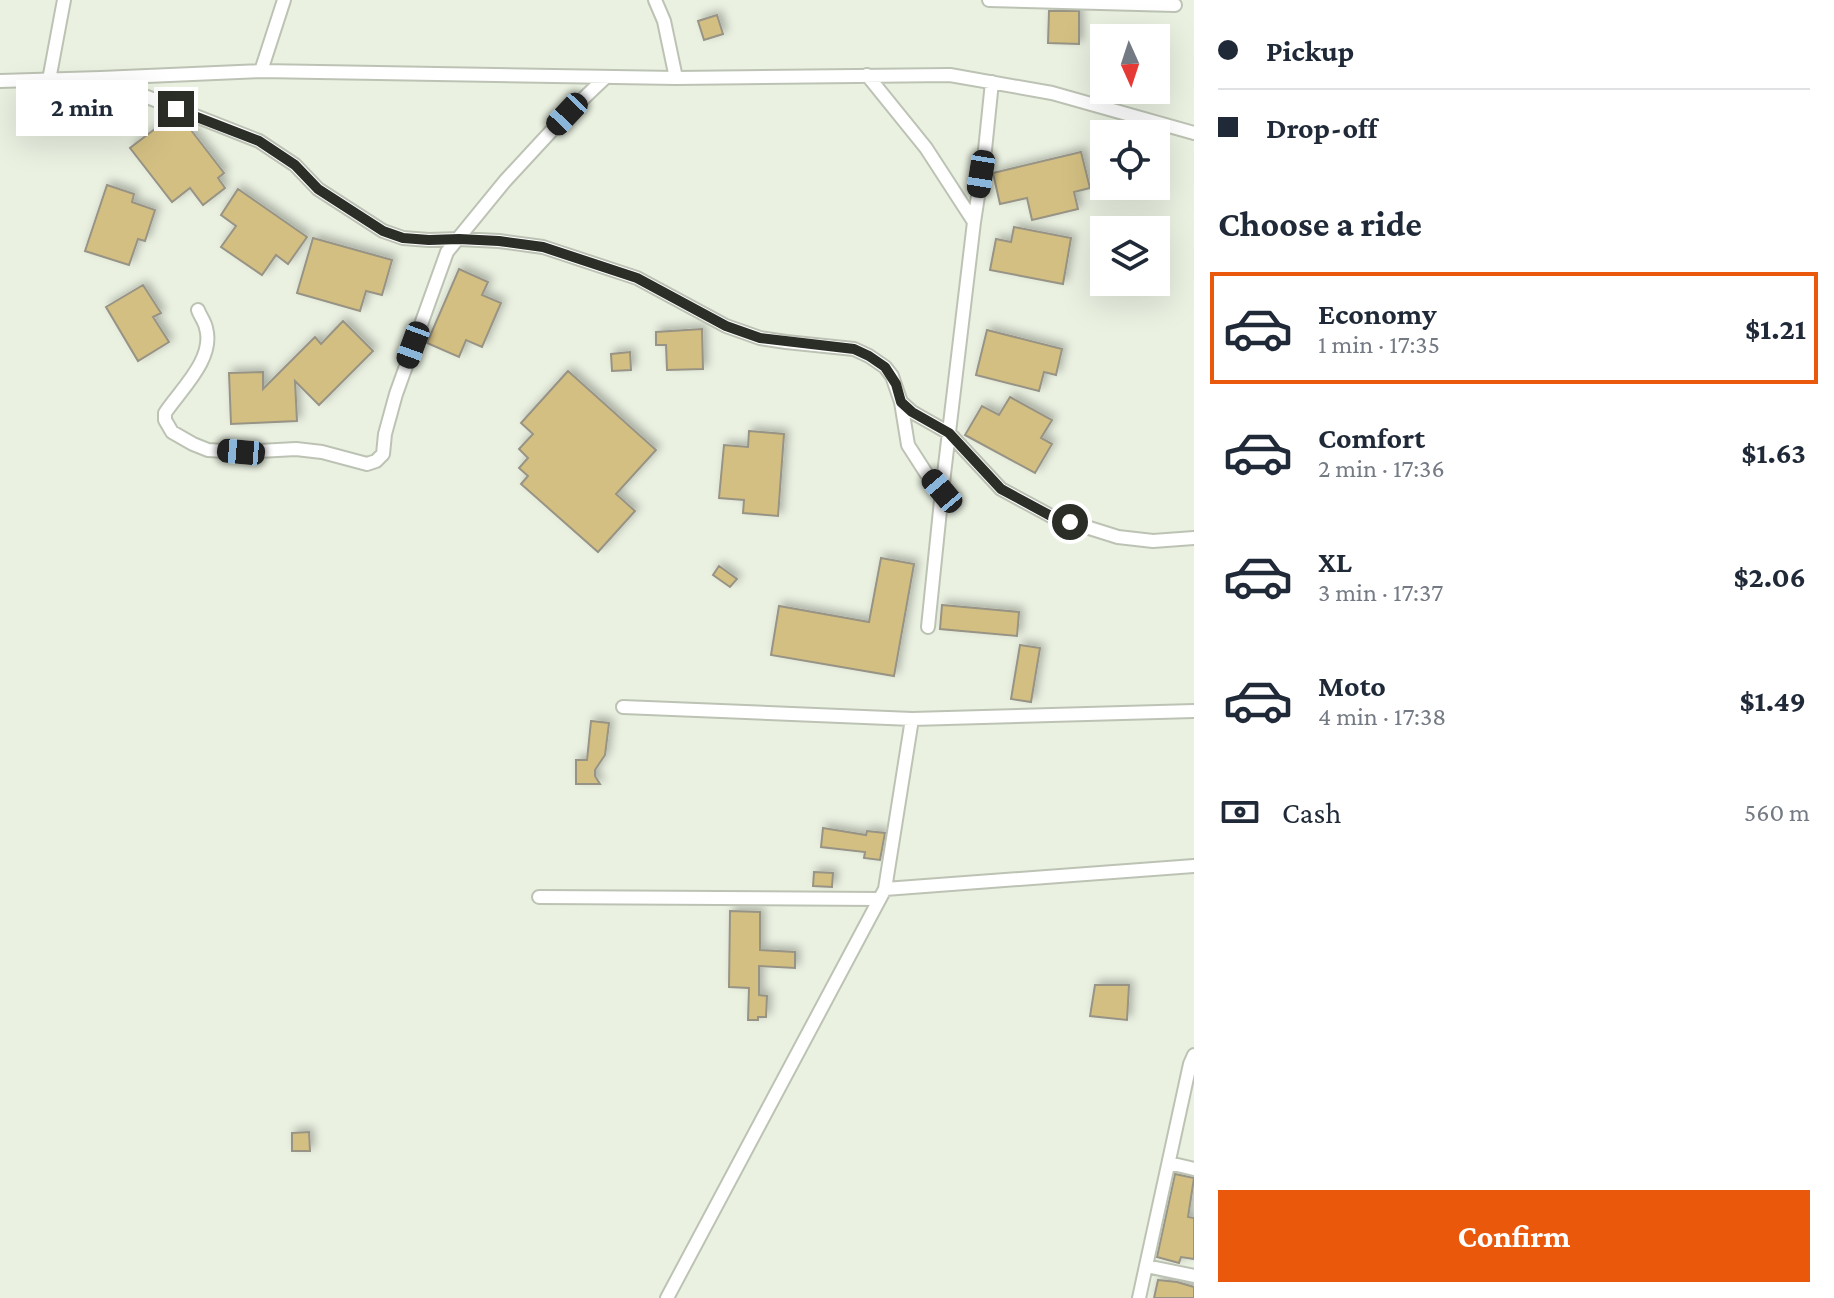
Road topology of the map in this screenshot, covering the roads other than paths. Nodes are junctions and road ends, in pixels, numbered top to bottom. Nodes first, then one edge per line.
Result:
1 (64, 0) edge
2 (284, 0) edge
3 (655, 0) edge
4 (989, 0) edge
5 (1050, 1) edge
6 (1140, 2) edge
7 (1175, 5) dead end
8 (261, 71) junction
9 (867, 75) junction
10 (606, 77) junction
11 (101, 78) junction
12 (676, 78) junction
13 (49, 80) junction
14 (0, 81) edge
15 (992, 82) junction
16 (1194, 133) edge
17 (974, 222) junction
18 (459, 239) junction
19 (198, 310) dead end
20 (901, 402) junction
21 (949, 433) junction
22 (942, 491) junction
23 (1194, 538) edge
24 (928, 627) dead end
25 (623, 707) dead end
26 (1194, 711) edge
27 (912, 719) junction
28 (1194, 866) edge
29 (882, 894) junction
30 (539, 897) dead end
31 (1193, 1061) edge
32 (1169, 1163) junction
33 (1194, 1169) edge
34 (1146, 1266) junction
35 (1194, 1276) edge
36 (667, 1298) edge
37 (1139, 1298) edge

1 - 13 street
2 - 8 street
3 - 12 street
4 - 5 street
5 - 6 street
6 - 7 street
8 - 10 street
8 - 11 street
9 - 12 street
9 - 15 street
9 - 17 street
10 - 12 street
10 - 18 street
11 - 13 street
11 - 18 street
13 - 14 street
15 - 16 street
15 - 17 street
17 - 21 street
18 - 19 street
18 - 20 street
20 - 21 street
20 - 22 street
21 - 22 street
21 - 23 street
22 - 24 street
25 - 27 street
26 - 27 street
27 - 29 street
28 - 29 street
29 - 30 street
29 - 36 street
31 - 32 street
32 - 33 street
32 - 34 street
34 - 35 street
34 - 37 street

